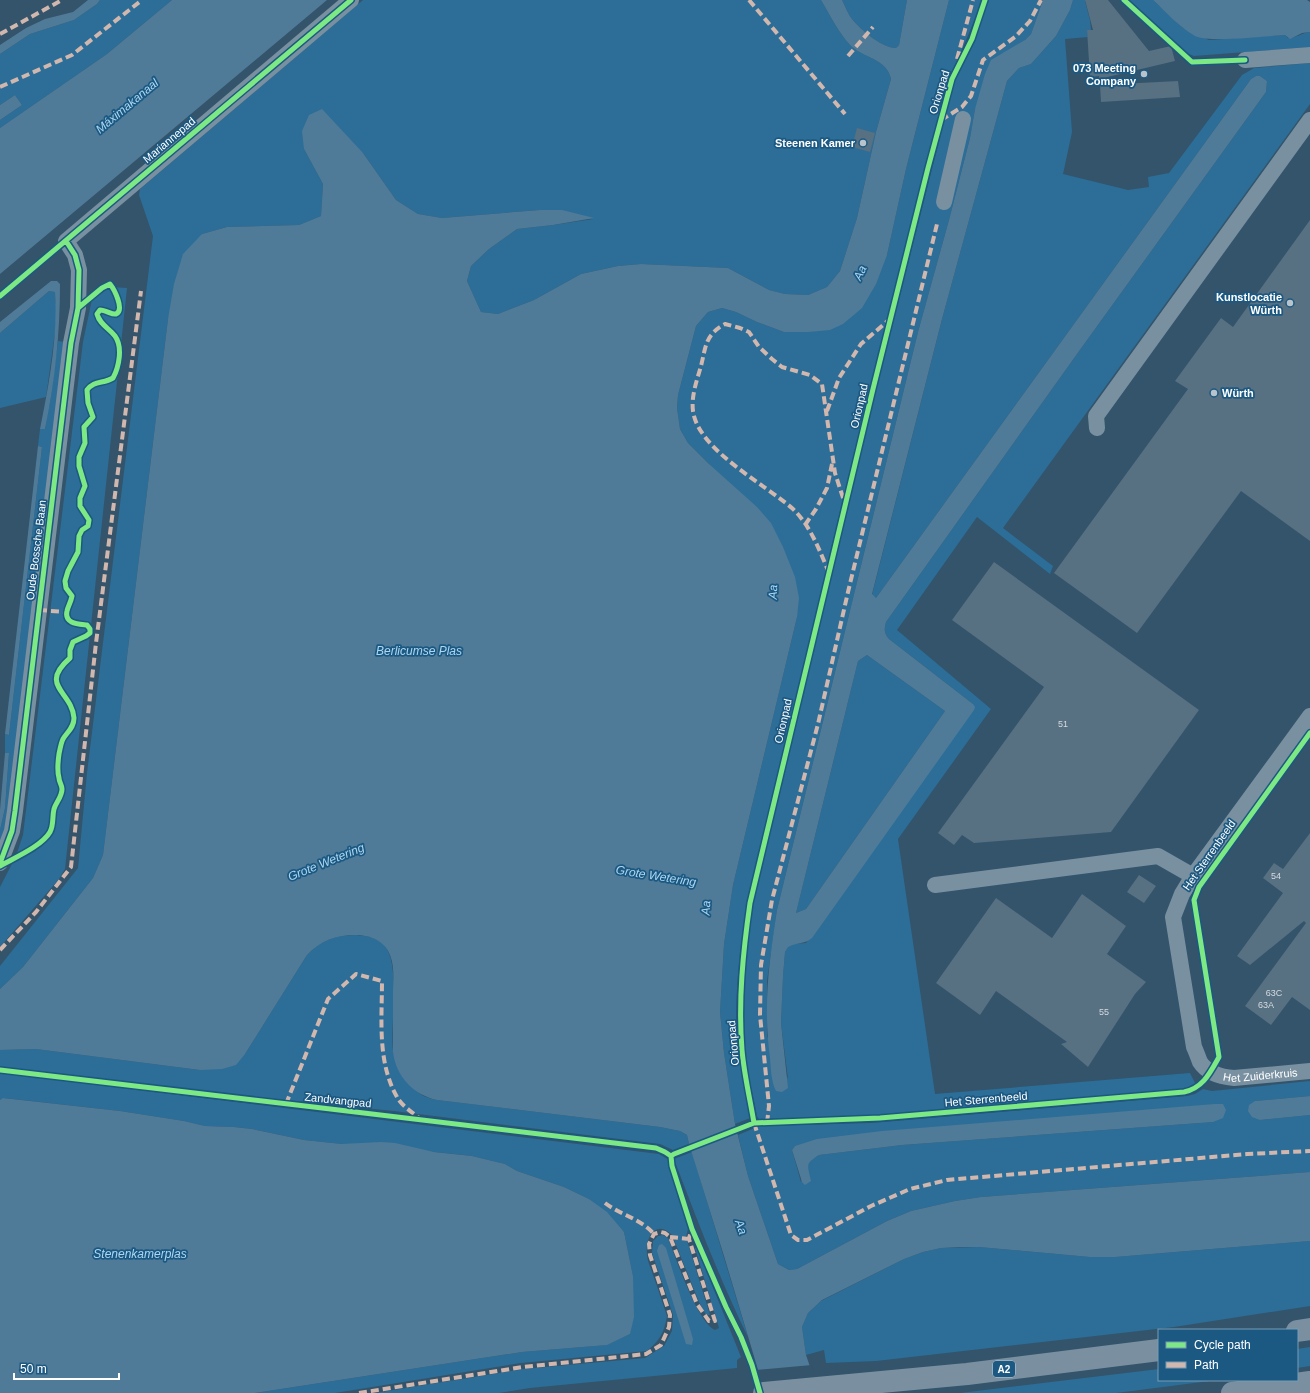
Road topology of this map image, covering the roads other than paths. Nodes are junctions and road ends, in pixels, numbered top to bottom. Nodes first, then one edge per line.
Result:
1 (351, 0) edge
2 (1310, 55) edge
3 (1245, 60) dead end
4 (963, 119) dead end
5 (1310, 120) edge
6 (944, 202) dead end
7 (66, 241) joint
8 (1097, 428) dead end
9 (1310, 716) edge
10 (0, 863) edge
11 (1193, 876) junction
12 (935, 885) dead end
13 (1211, 1072) joint
14 (1310, 1072) edge
15 (1310, 1329) edge
16 (1298, 1331) edge
17 (1158, 1350) edge
18 (1310, 1382) edge
19 (764, 1393) edge
20 (1232, 1393) edge

1 - 7 street, Mariannepad
2 - 3 street
4 - 6 street
5 - 8 street
7 - 10 street, Oude Bossche Baan
9 - 11 street, Het Sterrenbeeld
11 - 12 street
11 - 13 street, Het Sterrenbeeld
13 - 14 street, Het Zuiderkruis
15 - 16 highway
17 - 19 highway, A2
18 - 20 highway

